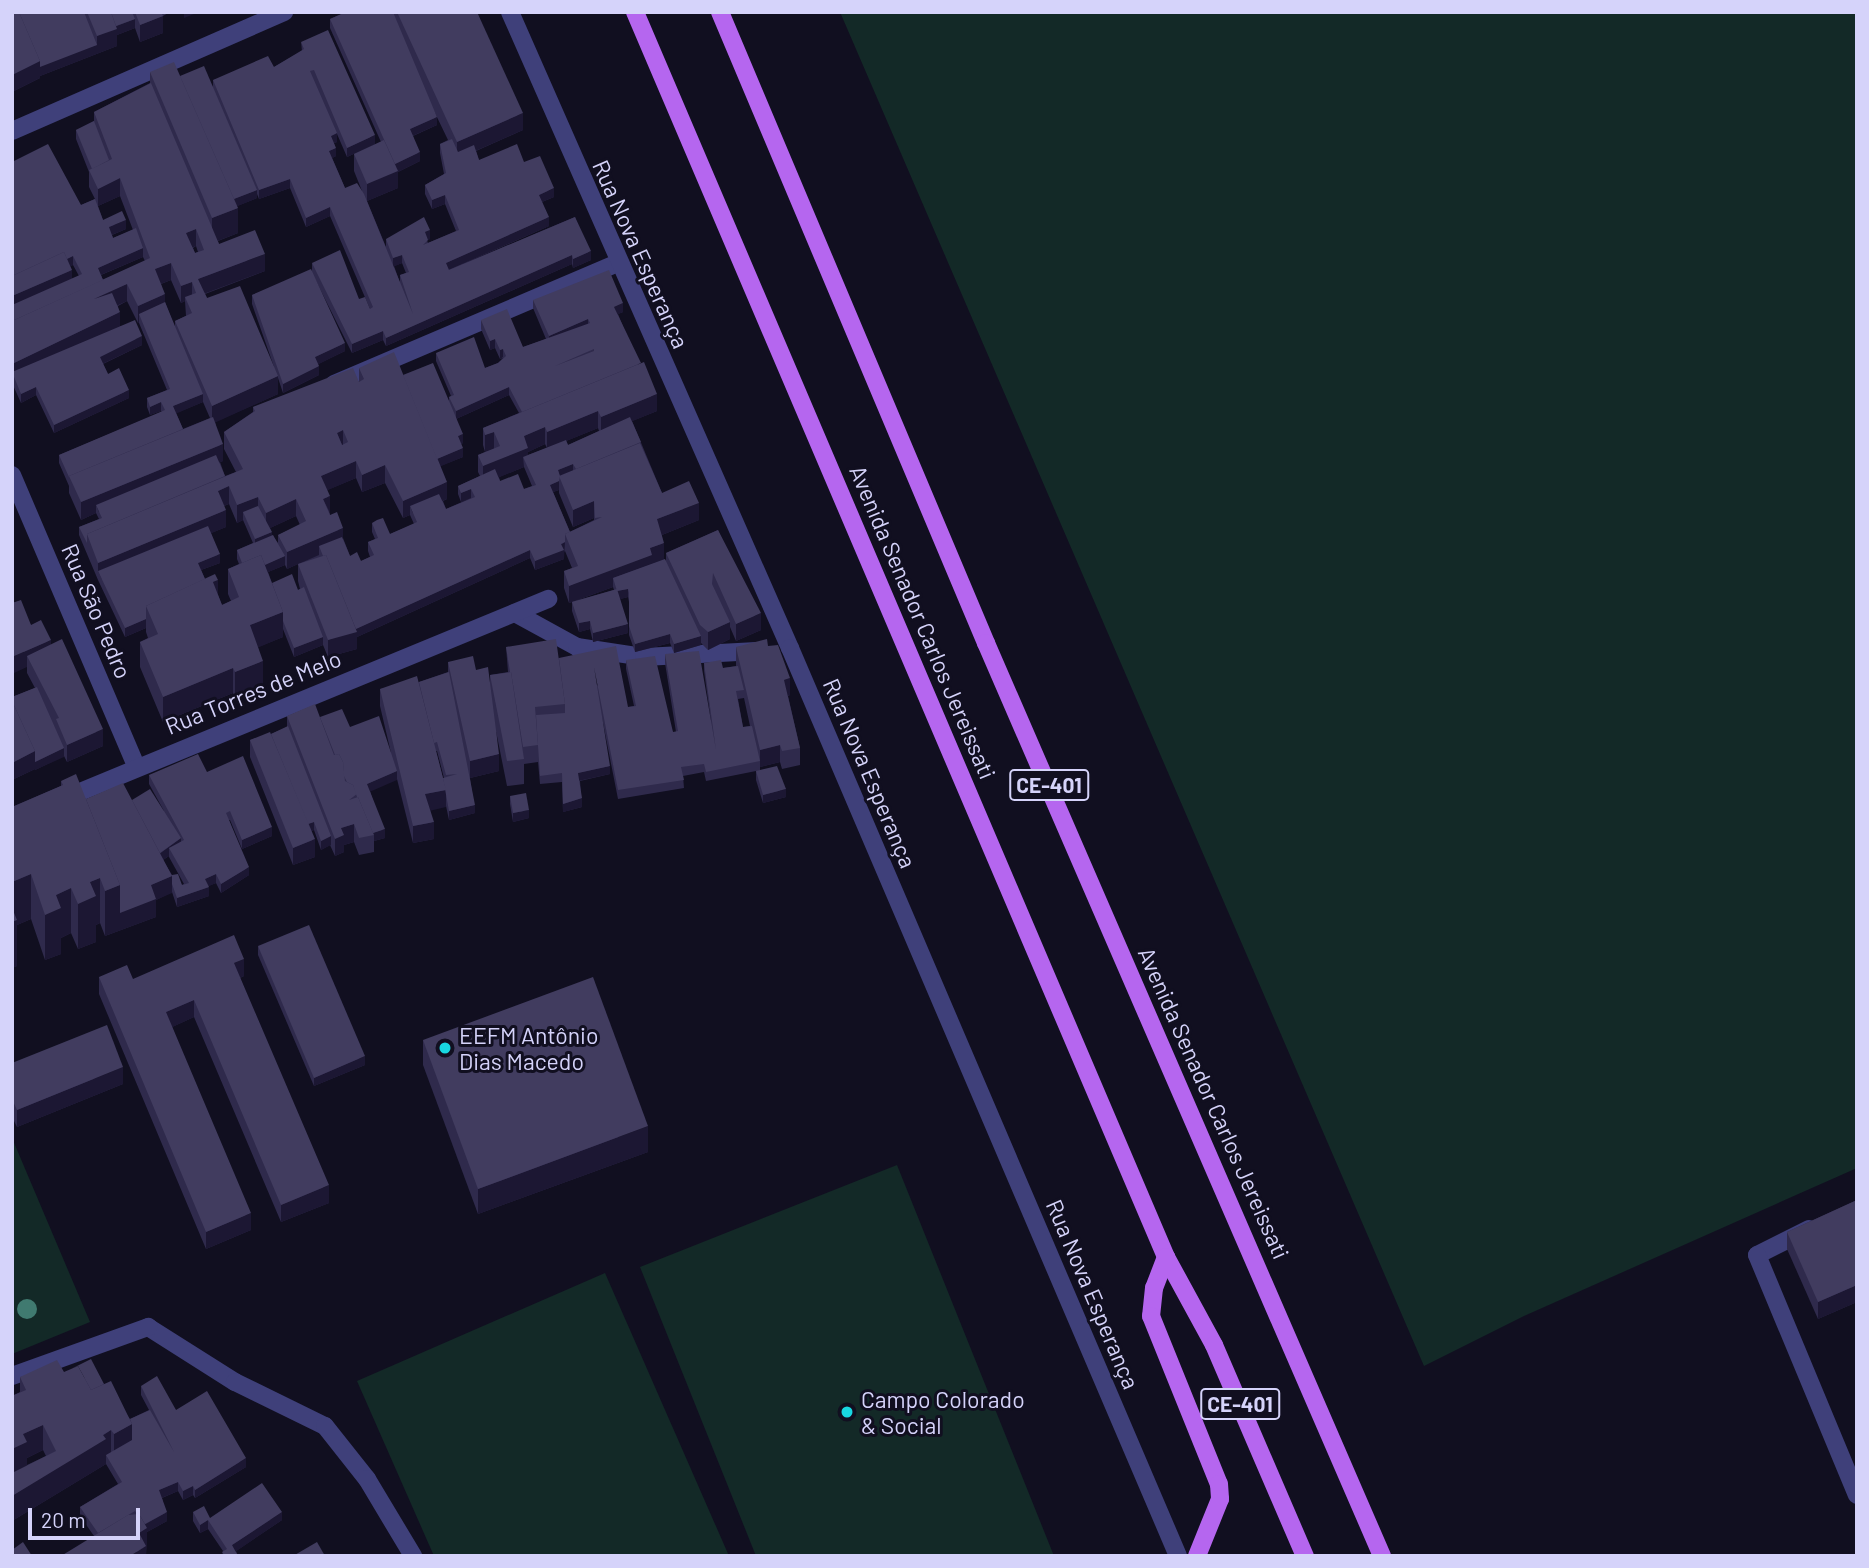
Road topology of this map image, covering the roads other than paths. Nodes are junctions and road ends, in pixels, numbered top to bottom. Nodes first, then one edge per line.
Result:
1 (284, 12) edge
2 (510, 12) edge
3 (635, 12) edge
4 (720, 12) edge
5 (12, 131) edge
6 (618, 263) junction
7 (315, 392) edge
8 (12, 475) edge
9 (548, 599) dead end
10 (515, 612) junction
11 (790, 648) junction
12 (136, 766) junction
13 (50, 805) edge
14 (1823, 1222) edge
15 (1166, 1257) junction
16 (12, 1376) edge
17 (1857, 1495) edge
18 (413, 1556) edge
19 (1178, 1556) edge
20 (1197, 1556) edge
21 (1305, 1556) edge
22 (1382, 1556) edge

1 - 5 street
2 - 6 street, Rua Nova Esperança
3 - 15 main road, Avenida Senador Carlos Jereissati / CE-401
4 - 22 main road, Avenida Senador Carlos Jereissati / CE-401
6 - 7 street
6 - 11 street, Rua Nova Esperança
8 - 12 street, Rua São Pedro
9 - 10 street, Rua Torres de Melo
10 - 11 street
10 - 12 street, Rua Torres de Melo
11 - 19 street, Rua Nova Esperança
12 - 13 street, Rua Torres de Melo
14 - 17 street
15 - 20 main road
15 - 21 main road, Avenida Senador Carlos Jereissati / CE-401
16 - 18 street

